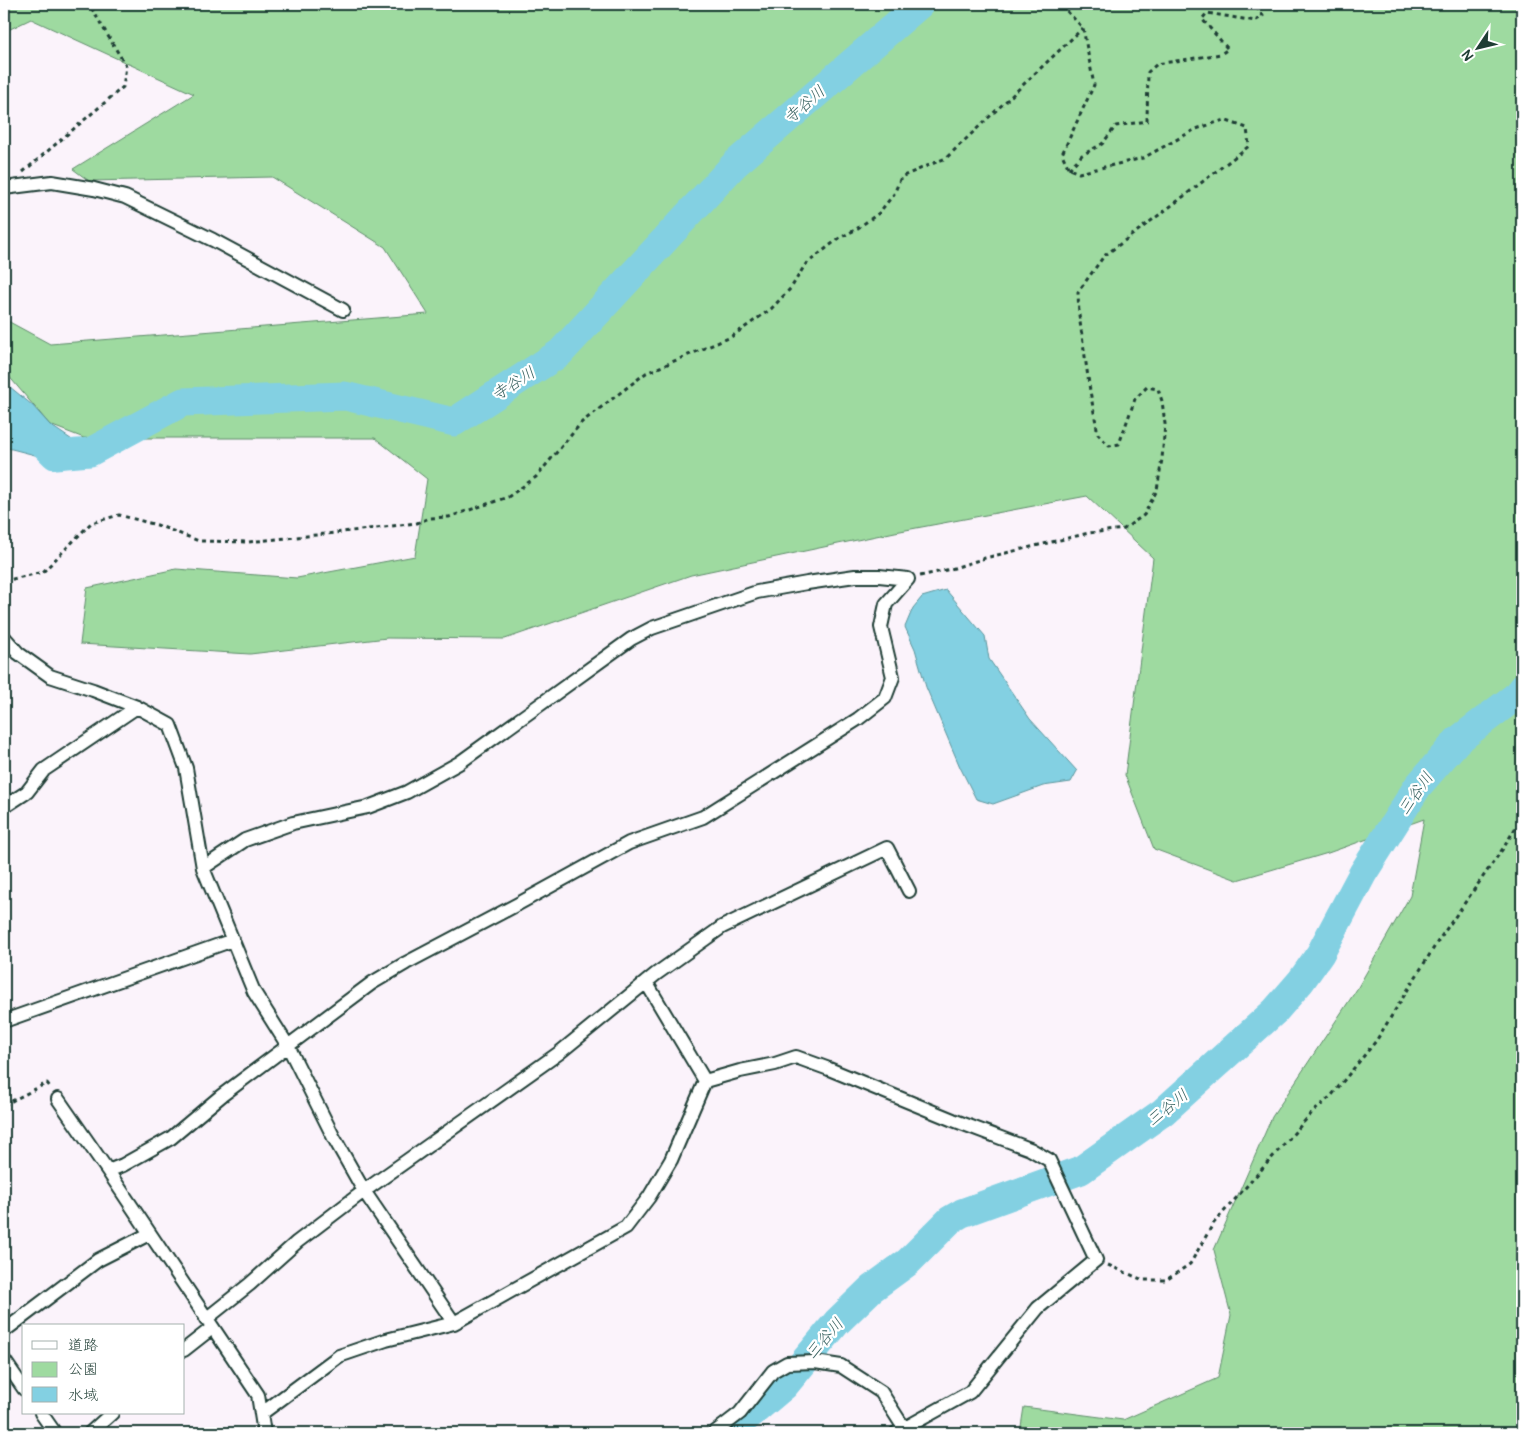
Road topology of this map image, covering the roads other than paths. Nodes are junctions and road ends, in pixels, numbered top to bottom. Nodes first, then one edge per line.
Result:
1 (4, 188) edge
2 (343, 310) dead end
3 (4, 637) edge
4 (137, 707) junction
5 (4, 807) edge
6 (203, 868) junction
7 (909, 891) dead end
8 (232, 940) junction
9 (646, 982) junction
10 (4, 1021) edge
11 (288, 1046) junction
12 (705, 1081) junction
13 (58, 1099) road end
14 (108, 1171) junction
15 (364, 1191) junction
16 (149, 1234) junction
17 (209, 1323) junction
18 (454, 1323) junction
19 (4, 1331) edge
20 (185, 1349) edge
21 (4, 1360) edge
22 (22, 1386) edge
23 (42, 1414) edge
24 (111, 1414) edge
25 (261, 1414) junction
26 (900, 1431) edge
27 (55, 1433) edge
28 (90, 1433) edge
29 (264, 1433) edge
30 (714, 1433) edge

1 - 2 street
3 - 4 street
4 - 5 street
4 - 6 street
6 - 8 street
6 - 11 street
7 - 9 street
8 - 10 street
8 - 11 street
9 - 12 street
9 - 15 street
11 - 14 street
11 - 15 street
12 - 18 street
12 - 26 street
13 - 14 street
14 - 16 street
15 - 17 street
15 - 18 street
16 - 17 street
16 - 19 street
17 - 20 street
17 - 25 street
18 - 25 street
21 - 22 street
23 - 27 street
24 - 28 street
25 - 29 street
26 - 30 street

